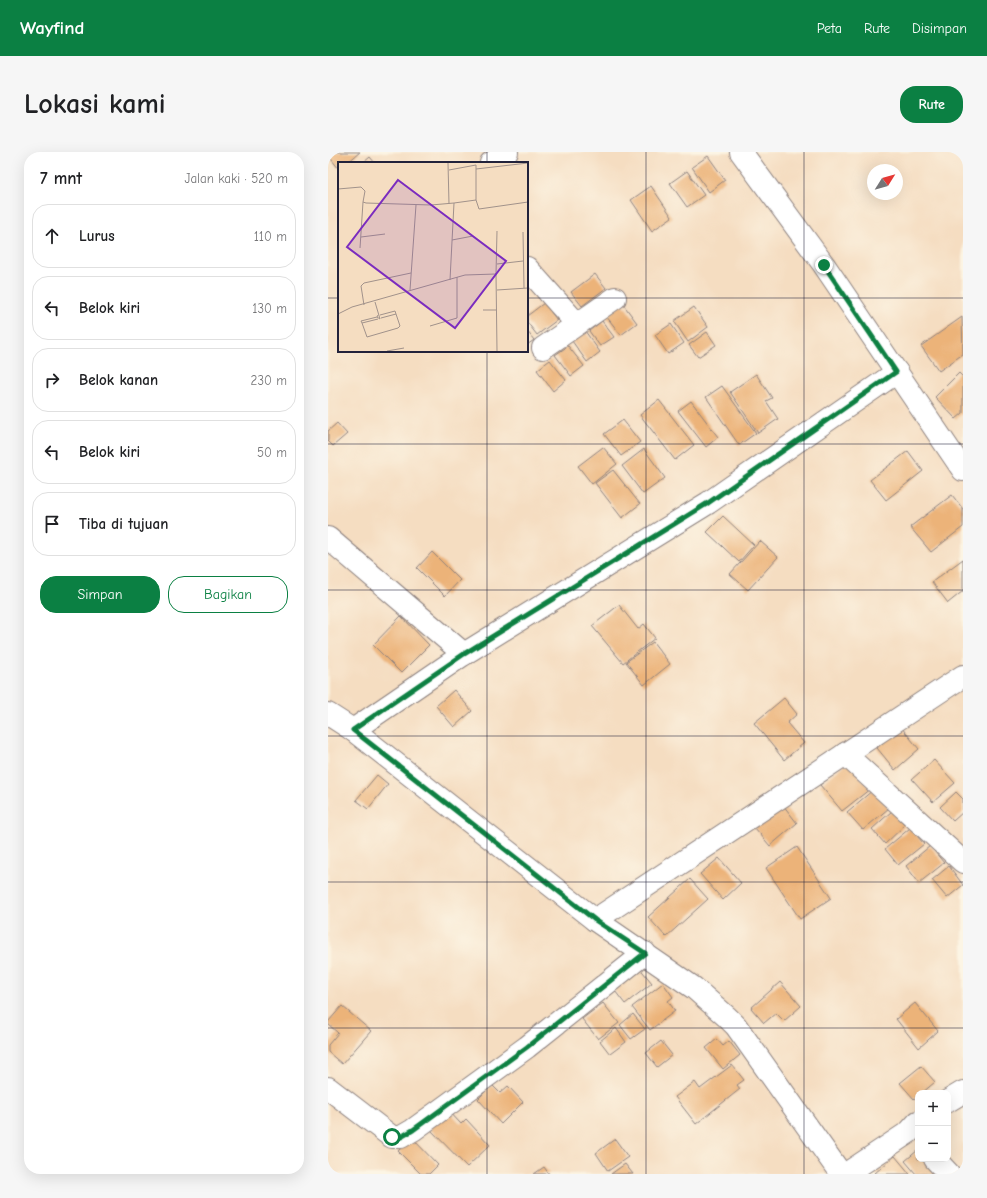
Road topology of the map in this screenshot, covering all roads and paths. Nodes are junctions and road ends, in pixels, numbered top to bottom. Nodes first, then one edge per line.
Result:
1 (508, 152) edge
2 (741, 152) edge
3 (493, 162) edge
4 (528, 269) edge
5 (615, 298) dead end
6 (576, 324) junction
7 (543, 348) dead end
8 (896, 372) junction
9 (963, 470) edge
10 (328, 538) edge
11 (464, 654) junction
12 (963, 676) edge
13 (328, 714) edge
14 (353, 730) junction
15 (845, 754) junction
16 (963, 862) edge
17 (595, 920) junction
18 (645, 953) junction
19 (328, 1088) edge
20 (963, 1092) edge
21 (951, 1099) edge
22 (915, 1132) edge
23 (938, 1162) edge
24 (841, 1174) edge
25 (846, 1174) edge
26 (949, 1174) edge

1 - 3 street
2 - 8 street
4 - 6 street
5 - 6 street
6 - 7 street
8 - 9 street
8 - 11 street
10 - 11 street
11 - 14 street
12 - 15 street
13 - 14 street
14 - 17 street
15 - 16 street
15 - 17 street
17 - 18 street
18 - 19 street
18 - 24 street
20 - 21 street
22 - 25 street
23 - 26 street

